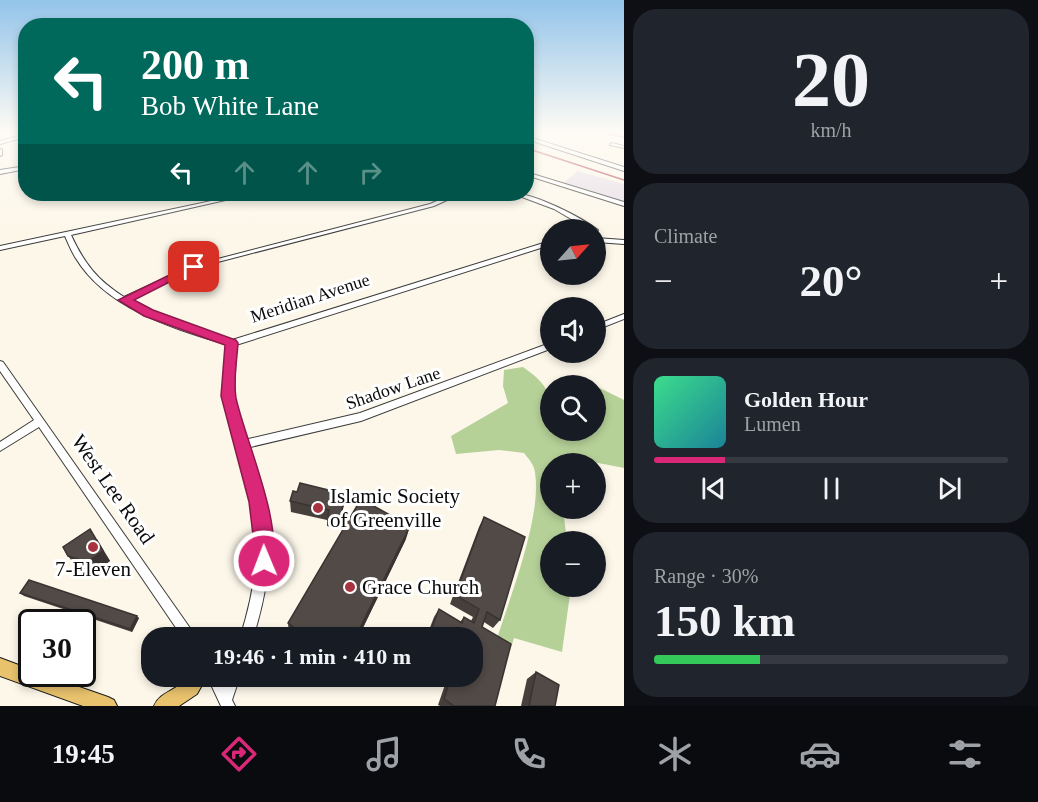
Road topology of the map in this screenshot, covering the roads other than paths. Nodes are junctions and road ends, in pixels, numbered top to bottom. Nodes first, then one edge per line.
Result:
1 (18, 169) edge
2 (0, 172) edge
3 (534, 175) edge
4 (534, 200) edge
5 (216, 201) edge
6 (441, 201) edge
7 (624, 204) edge
8 (576, 219) edge
9 (67, 233) junction
10 (606, 236) edge
11 (606, 241) edge
12 (615, 241) junction
13 (624, 242) edge
14 (540, 246) edge
15 (0, 248) edge
16 (124, 300) junction
17 (624, 316) edge
18 (606, 324) edge
19 (232, 343) junction
20 (540, 350) edge
21 (0, 364) edge
22 (40, 421) junction
23 (241, 445) junction
24 (0, 447) edge
25 (183, 627) edge
26 (249, 627) edge
27 (0, 667) edge
28 (191, 687) edge
29 (220, 687) edge
30 (230, 687) edge
31 (227, 702) edge
32 (108, 706) edge
33 (163, 706) edge

1 - 2 street
3 - 7 street
4 - 8 street
5 - 9 street
6 - 16 street
9 - 15 street
9 - 16 street
10 - 12 street
11 - 12 street
12 - 13 street
14 - 19 street, Meridian Avenue
16 - 19 street
17 - 18 street
19 - 23 street, Meridian Avenue
20 - 23 street, Shadow Lane
21 - 22 street, West Lee Road
22 - 24 street
22 - 25 street, West Lee Road
23 - 26 street, Meridian Avenue
27 - 32 main road
28 - 33 main road
29 - 31 street
30 - 31 street

